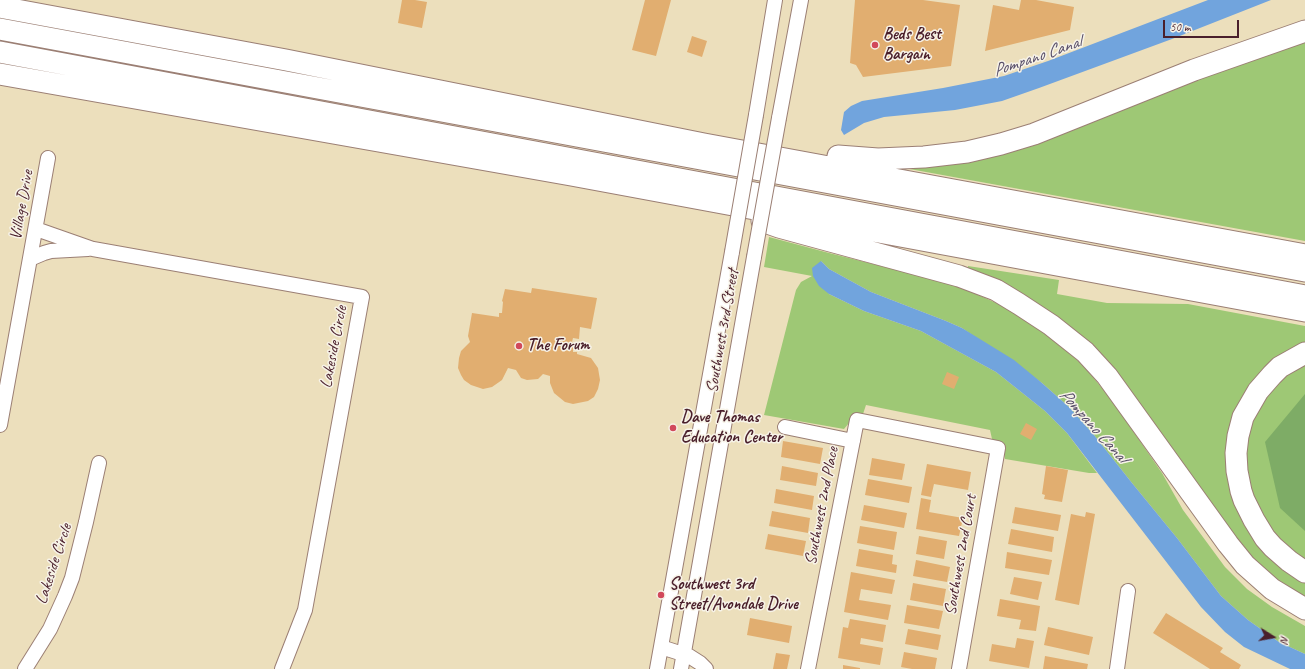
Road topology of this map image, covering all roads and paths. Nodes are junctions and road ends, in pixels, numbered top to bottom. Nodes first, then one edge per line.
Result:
1 (775, 0) edge
2 (801, 0) edge
3 (0, 7) edge
4 (0, 22) edge
5 (1305, 22) edge
6 (0, 29) edge
7 (1305, 31) edge
8 (51, 39) junction
9 (0, 52) edge
10 (1194, 70) junction
11 (0, 74) edge
12 (704, 144) junction
13 (48, 158) dead end
14 (705, 200) junction
15 (36, 229) junction
16 (92, 249) junction
17 (1305, 255) edge
18 (30, 259) junction
19 (1305, 271) edge
20 (1305, 296) edge
21 (1305, 311) edge
22 (1305, 353) edge
23 (0, 425) edge
24 (785, 427) dead end
25 (853, 441) junction
26 (998, 448) joint
27 (99, 463) dead end
28 (1305, 572) edge
29 (1128, 591) dead end
30 (1305, 609) edge
31 (661, 647) junction
32 (684, 653) junction
33 (25, 669) edge
34 (282, 669) edge
35 (657, 669) edge
36 (681, 669) edge
37 (706, 669) edge
38 (808, 669) edge
39 (959, 669) edge
40 (1117, 669) edge

1 - 31 street, Southwest 3rd Street, bridge
2 - 32 street, Southwest 3rd Street, bridge
3 - 12 highway
4 - 8 highway
5 - 10 highway
6 - 8 highway
7 - 10 highway
8 - 19 highway
9 - 20 highway
10 - 12 highway
11 - 14 highway
12 - 17 highway
13 - 15 street, Village Drive
14 - 21 highway
14 - 30 highway
15 - 16 street, Lakeside Circle
15 - 18 street, Village Drive
16 - 18 street, Lakeside Circle
16 - 34 street, Lakeside Circle
18 - 23 street, Village Drive
22 - 28 highway
24 - 25 street
25 - 26 street, Southwest 2nd Place
25 - 38 street, Southwest 2nd Place
26 - 39 street, Southwest 2nd Court
27 - 33 street, Lakeside Circle
29 - 40 street
31 - 32 street
31 - 35 street, Southwest 3rd Street
32 - 36 street, Southwest 3rd Street
32 - 37 street

